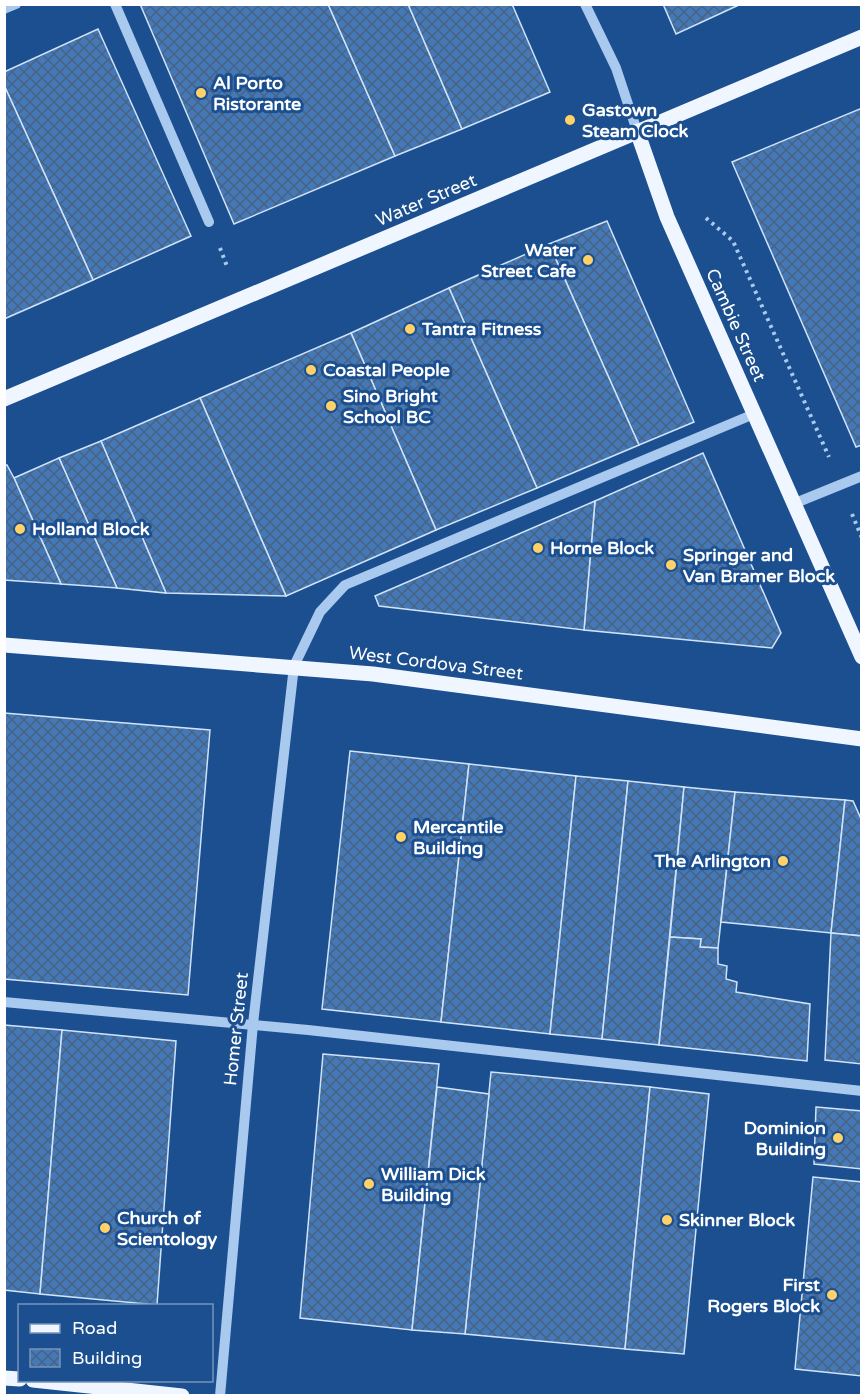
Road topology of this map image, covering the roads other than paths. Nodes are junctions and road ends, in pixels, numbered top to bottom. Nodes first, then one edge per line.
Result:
1 (16, 4) edge
2 (115, 4) edge
3 (585, 4) edge
4 (4, 9) edge
5 (861, 37) edge
6 (637, 132) junction
7 (209, 222) dead end
8 (4, 399) edge
9 (754, 414) junction
10 (861, 476) edge
11 (793, 504) junction
12 (4, 645) edge
13 (861, 657) edge
14 (294, 666) junction
15 (861, 739) edge
16 (4, 1002) edge
17 (253, 1024) junction
18 (861, 1091) edge
19 (53, 1382) edge
20 (182, 1395) edge
21 (220, 1395) edge

1 - 4 street
2 - 7 street
3 - 6 street, Cambie Street
5 - 6 main road, Water Street
6 - 8 main road, Water Street
6 - 9 main road, Cambie Street
9 - 11 main road, Cambie Street
9 - 14 street
10 - 11 street
11 - 13 main road, Cambie Street
12 - 14 main road, West Cordova Street
14 - 15 main road, West Cordova Street
14 - 17 street, Homer Street
16 - 17 street
17 - 18 street
17 - 21 street, Homer Street
19 - 20 main road

